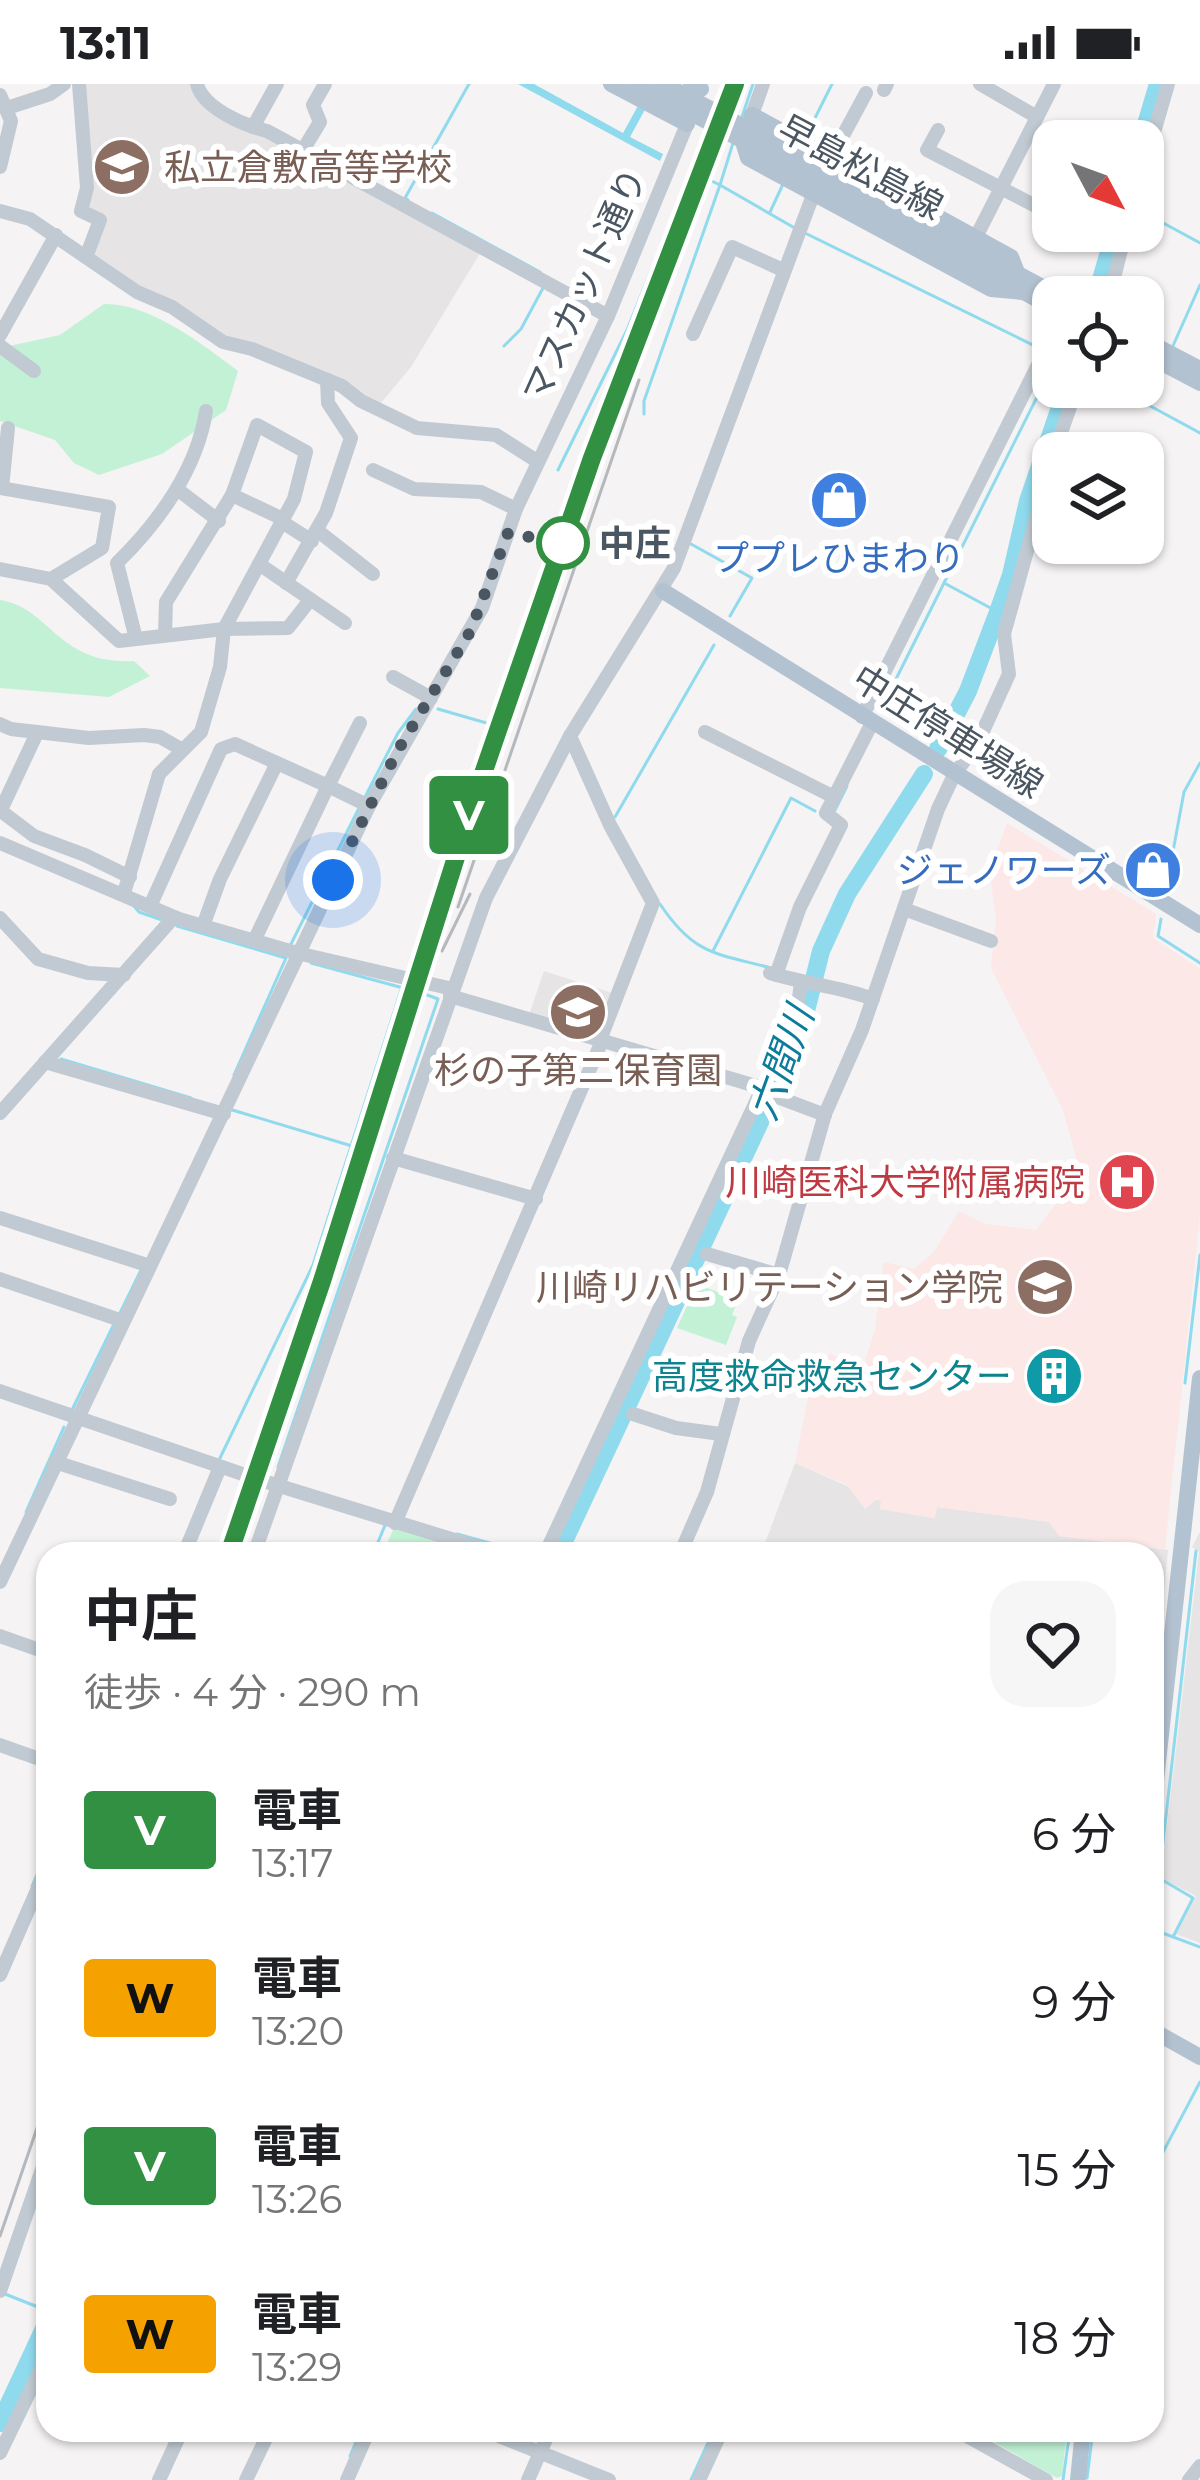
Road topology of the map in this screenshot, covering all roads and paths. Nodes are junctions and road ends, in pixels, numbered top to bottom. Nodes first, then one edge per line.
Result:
1 (64, 84) edge
2 (79, 84) edge
3 (197, 84) edge
4 (278, 84) edge
5 (325, 84) edge
6 (611, 84) edge
7 (664, 84) edge
8 (763, 84) edge
9 (980, 84) edge
10 (1054, 84) edge
11 (1168, 84) edge
12 (698, 86) edge
13 (866, 93) dead end
14 (642, 96) edge
15 (3, 102) edge
16 (752, 115) junction
17 (1037, 117) junction
18 (1158, 120) edge
19 (687, 124) junction
20 (253, 128) junction
21 (938, 130) dead end
22 (303, 150) junction
23 (831, 159) junction
24 (0, 167) edge
25 (1000, 189) junction
26 (812, 193) junction
27 (1032, 205) edge
28 (0, 211) edge
29 (56, 235) junction
30 (976, 239) junction
31 (86, 257) junction
32 (784, 270) junction
33 (1021, 284) junction
34 (1032, 288) edge
35 (1032, 292) edge
36 (608, 316) junction
37 (693, 334) dead end
38 (0, 335) edge
39 (0, 346) edge
40 (1164, 358) edge
41 (1164, 359) edge
42 (1200, 369) edge
43 (34, 371) dead end
44 (1032, 378) edge
45 (327, 380) junction
46 (1200, 383) edge
47 (206, 411) dead end
48 (8, 428) dead end
49 (537, 461) junction
50 (373, 470) dead end
51 (1, 488) edge
52 (177, 489) junction
53 (232, 495) junction
54 (516, 508) junction
55 (219, 521) junction
56 (283, 521) junction
57 (1032, 534) edge
58 (315, 536) junction
59 (259, 564) junction
60 (0, 569) edge
61 (373, 574) dead end
62 (51, 579) junction
63 (286, 584) junction
64 (663, 590) junction
65 (310, 600) junction
66 (345, 623) dead end
67 (224, 629) junction
68 (165, 634) junction
69 (136, 639) junction
70 (393, 677) dead end
71 (431, 698) junction
72 (867, 720) junction
73 (360, 723) dead end
74 (0, 724) edge
75 (705, 732) dead end
76 (37, 733) junction
77 (570, 736) junction
78 (181, 749) junction
79 (277, 763) junction
80 (954, 775) junction
81 (328, 786) junction
82 (834, 797) junction
83 (364, 804) junction
84 (0, 812) edge
85 (0, 843) edge
86 (130, 877) junction
87 (124, 893) junction
88 (151, 904) junction
89 (904, 909) junction
90 (0, 918) edge
91 (172, 921) junction
92 (1200, 925) edge
93 (202, 926) junction
94 (991, 940) dead end
95 (254, 941) junction
96 (292, 955) junction
97 (124, 975) junction
98 (808, 984) junction
99 (450, 997) junction
100 (873, 999) junction
101 (600, 1042) junction
102 (45, 1062) junction
103 (762, 1091) junction
104 (780, 1098) dead end
105 (222, 1111) junction
106 (0, 1113) edge
107 (825, 1115) junction
108 (393, 1158) junction
109 (532, 1198) junction
110 (0, 1217) edge
111 (707, 1254) dead end
112 (146, 1264) junction
113 (779, 1275) junction
114 (0, 1280) edge
115 (119, 1319) junction
116 (1200, 1378) edge
117 (0, 1391) edge
118 (633, 1414) dead end
119 (75, 1417) junction
120 (721, 1435) junction
121 (55, 1462) junction
122 (217, 1466) junction
123 (276, 1482) junction
124 (170, 1499) dead end
125 (393, 1520) junction
126 (188, 1542) edge
127 (258, 1542) edge
128 (462, 1542) edge
129 (551, 1542) edge
130 (685, 1542) edge
131 (3, 1565) edge
132 (0, 1636) edge
133 (36, 1649) edge
134 (1164, 1707) edge
135 (0, 1745) edge
136 (36, 1758) edge
137 (36, 1892) edge
138 (0, 1975) edge
139 (1164, 2037) edge
140 (1200, 2057) edge
141 (36, 2187) edge
142 (1, 2289) edge
143 (36, 2379) edge
144 (176, 2442) edge
145 (264, 2442) edge
146 (364, 2442) edge
147 (513, 2442) edge
148 (543, 2442) edge
149 (716, 2442) edge
150 (978, 2442) edge
151 (1083, 2442) edge
152 (538, 2452) junction
153 (0, 2453) edge
154 (1200, 2466) edge
155 (159, 2480) edge
156 (246, 2480) edge
157 (347, 2480) edge
158 (528, 2480) edge
159 (610, 2480) edge
160 (699, 2480) edge
161 (1046, 2480) edge
162 (1078, 2480) edge
163 (1189, 2480) edge

1 - 15 street
2 - 31 street
3 - 20 street
4 - 20 street
5 - 22 street
6 - 14 main road
7 - 33 main road, 早島松島線, bridge
8 - 16 street
9 - 17 street
10 - 17 street
11 - 18 street
12 - 19 street, マスカット通り
13 - 23 street
14 - 19 main road
14 - 33 main road, 早島松島線, bridge
15 - 24 street
16 - 23 main road
16 - 26 main road
17 - 25 street
19 - 36 street, マスカット通り
20 - 22 street
21 - 25 street
22 - 36 street
23 - 26 street
23 - 30 main road
25 - 27 street
25 - 30 street
26 - 32 street
26 - 33 main road
28 - 29 street
29 - 31 street
29 - 38 street
30 - 33 main road
31 - 45 street
32 - 37 street
32 - 64 street
33 - 34 main road, 早島松島線
33 - 35 main road, 早島松島線
36 - 49 street, マスカット通り
39 - 43 street
40 - 42 main road
41 - 46 main road
44 - 72 street
45 - 49 street
45 - 58 street
47 - 52 street
48 - 51 street
49 - 54 street, マスカット通り
50 - 54 street
51 - 62 street
52 - 55 street
52 - 69 street
53 - 55 street
53 - 56 street
53 - 56 street
54 - 71 street, マスカット通り
55 - 68 street
56 - 58 street
56 - 59 street
57 - 80 street
58 - 61 street
58 - 63 street
59 - 63 street
59 - 67 street
60 - 62 street
62 - 69 street
63 - 65 street
64 - 72 main road, 中庄停車場線
64 - 77 street
65 - 66 street
65 - 67 street
67 - 68 street
67 - 78 street
68 - 69 street
70 - 71 street
71 - 83 street, マスカット通り
72 - 80 main road, 中庄停車場線
72 - 82 street
73 - 81 street
74 - 76 street
75 - 82 street
76 - 78 street
76 - 84 street
77 - 99 street
77 - 101 street
78 - 86 street
79 - 81 street
79 - 88 street
79 - 93 street
80 - 89 street
80 - 92 main road, 中庄停車場線
81 - 83 street
81 - 95 street
82 - 98 street
83 - 96 street, マスカット通り
84 - 86 street
85 - 87 street
86 - 87 street
87 - 88 street
88 - 91 street
89 - 94 street
89 - 100 street
90 - 97 street
91 - 93 street
91 - 97 street
93 - 95 street
95 - 96 street
96 - 99 street
96 - 105 street, マスカット通り
97 - 102 street
98 - 100 street
98 - 103 street
99 - 101 street
99 - 108 street
100 - 107 street
101 - 103 street
101 - 109 street
102 - 105 street
102 - 106 street
103 - 129 street
104 - 107 street
105 - 112 street, マスカット通り
107 - 113 street
108 - 109 street
108 - 123 street
109 - 125 street
110 - 112 street
111 - 113 street
112 - 115 street, マスカット通り
113 - 120 street
114 - 115 street
115 - 119 street, マスカット通り
116 - 134 main road
117 - 119 street
118 - 120 street
119 - 121 street, マスカット通り
119 - 122 street
120 - 130 street
121 - 124 street
121 - 131 street, マスカット通り
122 - 123 street
122 - 126 street
123 - 125 street
123 - 127 street
125 - 128 street
132 - 133 street
135 - 136 street
137 - 138 street
139 - 140 main road
141 - 142 street
143 - 153 street
144 - 155 street
145 - 156 street
146 - 157 street
147 - 152 street
148 - 152 street
149 - 160 street
150 - 161 street
151 - 162 main road
152 - 158 street
152 - 159 street
154 - 163 street

